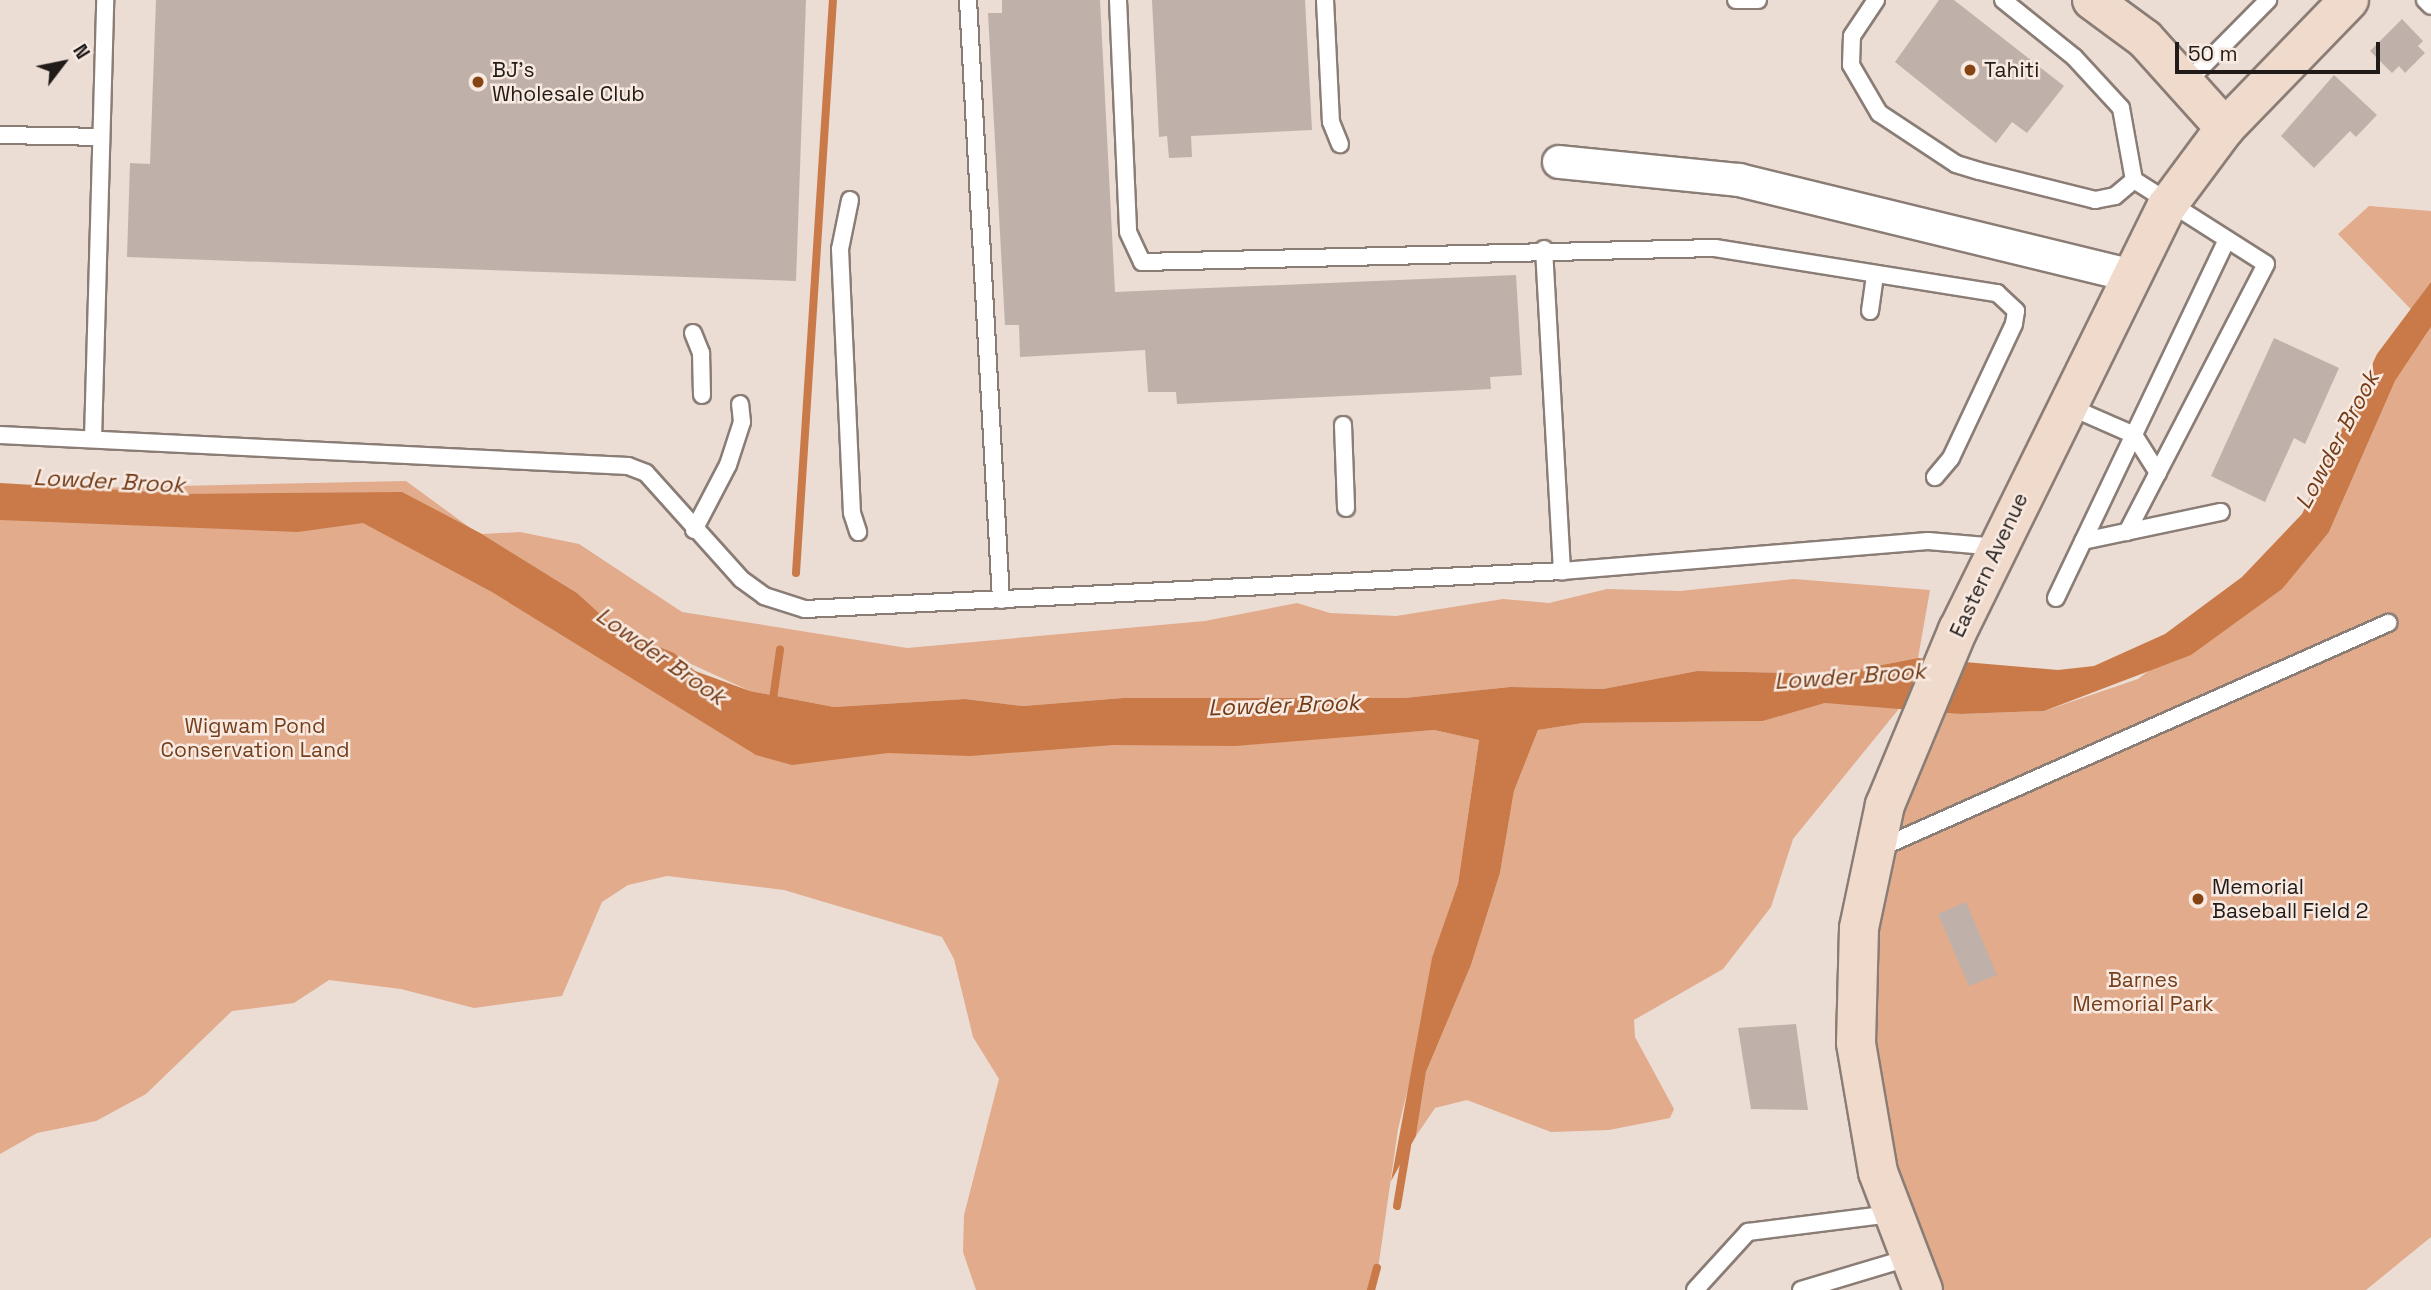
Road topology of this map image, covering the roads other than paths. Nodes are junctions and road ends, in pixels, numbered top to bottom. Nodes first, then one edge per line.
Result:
1 (105, 0) edge
2 (968, 0) edge
3 (1118, 0) edge
4 (1325, 0) edge
5 (1736, 0) edge
6 (1758, 0) edge
7 (1876, 0) edge
8 (2003, 0) edge
9 (2092, 0) edge
10 (2268, 0) edge
11 (2349, 0) edge
12 (2425, 0) edge
13 (2431, 6) edge
14 (2186, 83) junction
15 (2225, 128) junction
16 (0, 135) edge
17 (101, 137) junction
18 (1340, 144) dead end
19 (1559, 162) dead end
20 (2134, 180) junction
21 (850, 200) dead end
22 (2167, 205) junction
23 (2227, 240) junction
24 (1544, 249) junction
25 (2128, 275) junction
26 (1874, 276) junction
27 (1870, 311) dead end
28 (693, 333) dead end
29 (702, 395) dead end
30 (740, 404) dead end
31 (2065, 405) junction
32 (1342, 425) dead end
33 (0, 435) edge
34 (2134, 435) junction
35 (93, 439) junction
36 (2158, 472) junction
37 (1936, 477) dead end
38 (1346, 508) dead end
39 (2221, 512) dead end
40 (694, 530) junction
41 (858, 532) dead end
42 (2127, 532) junction
43 (2084, 541) junction
44 (1998, 548) junction
45 (1562, 571) junction
46 (2056, 598) dead end
47 (1001, 600) junction
48 (2388, 624) dead end
49 (1872, 852) junction
50 (1891, 1214) junction
51 (1915, 1274) edge
52 (1695, 1290) edge
53 (1801, 1290) edge

1 - 17 lane
2 - 47 lane
3 - 24 lane
4 - 18 lane
5 - 6 lane
7 - 20 lane
8 - 20 lane
9 - 14 main road
10 - 14 lane
11 - 15 main road, Eastern Avenue
12 - 13 lane
14 - 15 main road
15 - 22 main road, Eastern Avenue
16 - 17 lane
17 - 35 lane
19 - 25 street
20 - 22 lane
21 - 41 lane
22 - 23 lane
22 - 25 main road, Eastern Avenue
23 - 34 lane
23 - 36 lane
24 - 26 lane
24 - 45 lane
25 - 31 main road, Eastern Avenue
26 - 27 lane
26 - 37 lane
28 - 29 lane
30 - 40 lane
31 - 34 lane
31 - 44 main road, Eastern Avenue
32 - 38 lane
33 - 35 lane
34 - 36 lane
34 - 43 lane
35 - 40 lane
36 - 42 lane
39 - 42 lane
40 - 47 lane
42 - 43 lane
43 - 46 lane
44 - 45 lane
44 - 49 main road, Eastern Avenue
45 - 47 lane
48 - 49 lane
49 - 50 main road, Eastern Avenue
50 - 51 main road, Eastern Avenue
50 - 52 lane
51 - 53 lane

